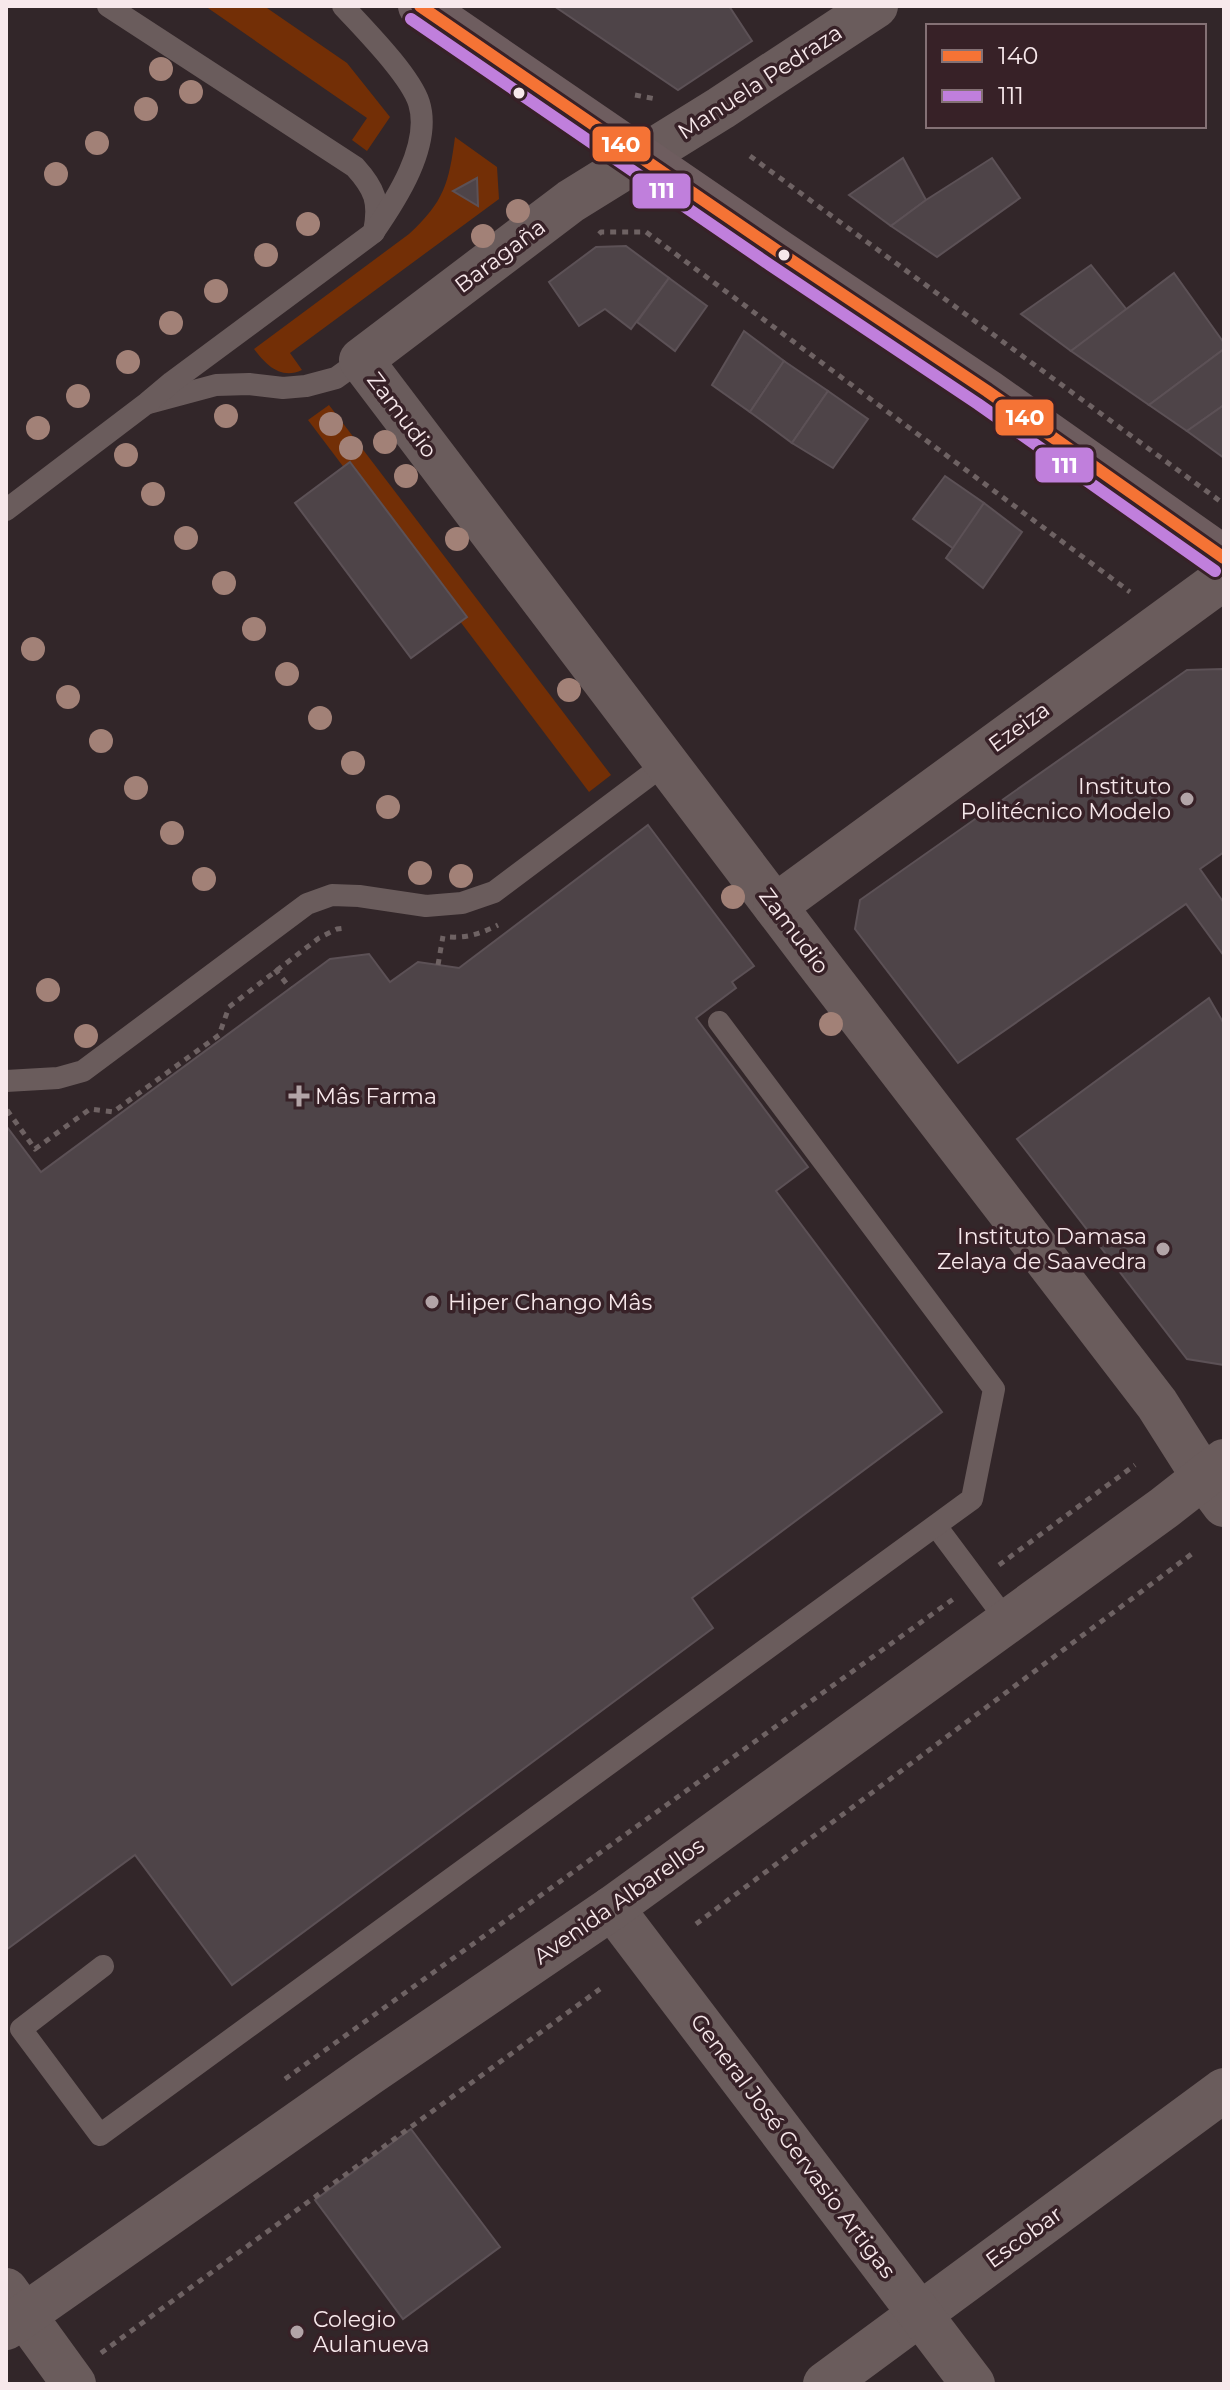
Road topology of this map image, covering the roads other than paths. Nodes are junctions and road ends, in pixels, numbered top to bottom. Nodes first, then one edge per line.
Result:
1 (108, 6) edge
2 (343, 6) edge
3 (420, 6) edge
4 (876, 6) edge
5 (643, 158) junction
6 (373, 233) junction
7 (361, 360) junction
8 (147, 403) junction
9 (6, 510) edge
10 (1224, 558) edge
11 (1224, 578) edge
12 (666, 763) junction
13 (775, 906) junction
14 (719, 1022) dead end
15 (6, 1081) edge
16 (1217, 1481) edge
17 (936, 1526) junction
18 (1007, 1621) junction
19 (612, 1908) junction
20 (103, 1966) dead end
21 (1224, 2090) edge
22 (12, 2311) edge
23 (920, 2313) junction
24 (87, 2369) edge
25 (825, 2384) edge
26 (973, 2384) edge

1 - 6 lane
2 - 6 lane
3 - 5 main road
4 - 5 street, Manuela Pedraza
5 - 7 street, Baragaña
5 - 10 main road
6 - 8 lane
7 - 8 lane
7 - 12 street, Zamudio
8 - 9 lane
11 - 13 street, Ezeiza
12 - 13 street, Zamudio
12 - 15 lane
13 - 16 street, Zamudio
14 - 17 lane
16 - 18 street, Avenida Albarellos
17 - 18 lane
17 - 20 lane
18 - 19 street, Avenida Albarellos
19 - 22 street, Avenida Albarellos
19 - 23 street, General José Gervasio Artigas
21 - 23 street, Escobar
22 - 24 street
23 - 25 street, Escobar
23 - 26 street, General José Gervasio Artigas

